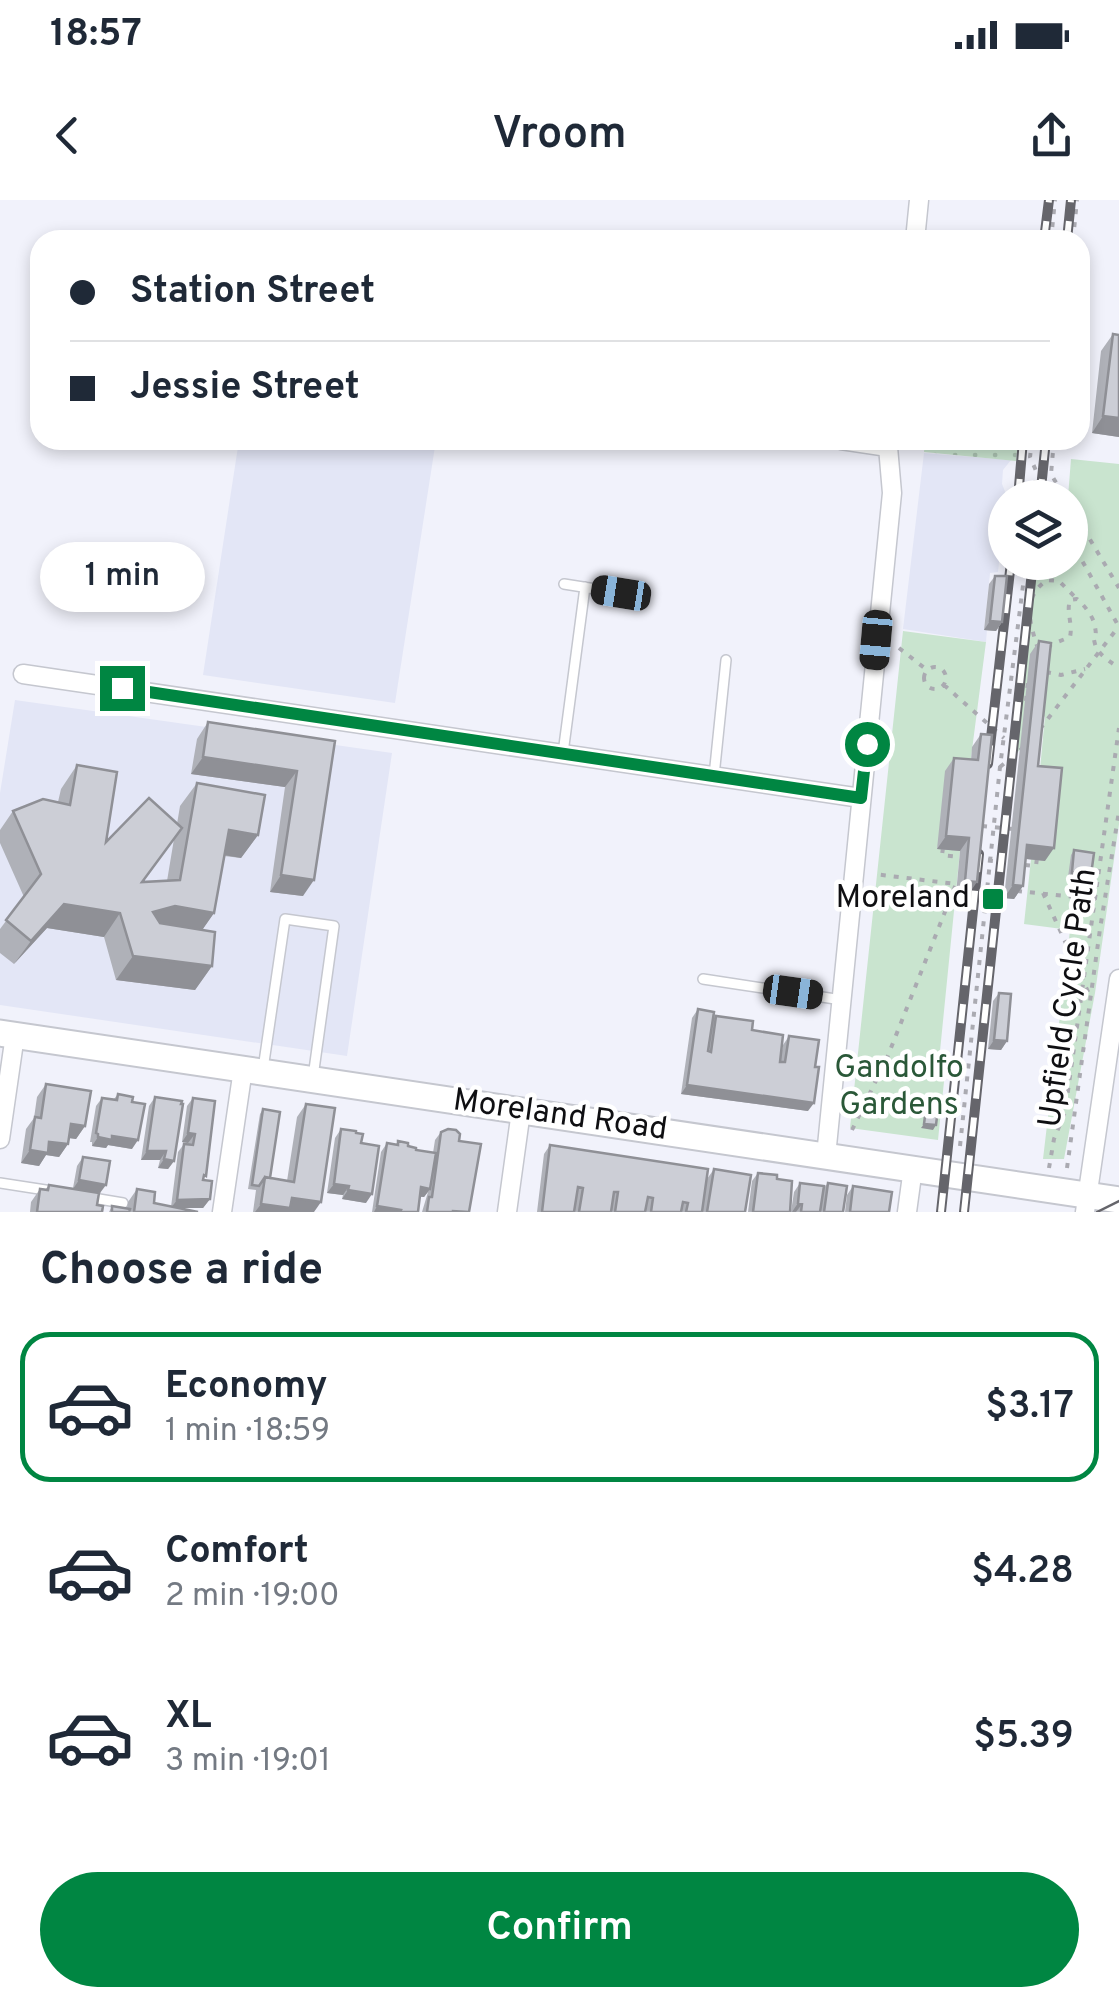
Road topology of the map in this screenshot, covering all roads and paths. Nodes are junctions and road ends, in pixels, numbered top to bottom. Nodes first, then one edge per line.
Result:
1 (919, 200) edge
2 (1055, 200) edge
3 (1077, 200) edge
4 (916, 230) edge
5 (1052, 230) edge
6 (1074, 230) edge
7 (889, 450) edge
8 (1031, 450) edge
9 (1053, 450) edge
10 (1036, 475) junction
11 (1036, 480) edge
12 (1039, 480) edge
13 (1054, 480) edge
14 (1088, 536) edge
15 (1088, 572) edge
16 (1024, 580) edge
17 (564, 584) dead end
18 (586, 588) junction
19 (1119, 588) edge
20 (621, 593) dead end
21 (1076, 599) junction
22 (1119, 626) edge
23 (898, 648) dead end
24 (1099, 651) junction
25 (726, 660) dead end
26 (1040, 667) edge
27 (1119, 668) edge
28 (927, 670) junction
29 (1034, 670) edge
30 (1085, 670) junction
31 (23, 674) dead end
32 (944, 685) junction
33 (1028, 710) edge
34 (1119, 728) edge
35 (1040, 729) edge
36 (1004, 738) junction
37 (1028, 744) edge
38 (563, 754) junction
39 (1000, 766) junction
40 (714, 776) junction
41 (861, 798) junction
42 (1119, 812) edge
43 (976, 826) edge
44 (994, 827) junction
45 (1028, 830) edge
46 (944, 841) edge
47 (1038, 851) edge
48 (991, 860) junction
49 (854, 872) junction
50 (1078, 878) edge
51 (988, 888) junction
52 (1044, 893) junction
53 (1076, 897) junction
54 (1096, 899) junction
55 (1119, 979) edge
56 (703, 980) dead end
57 (1084, 982) junction
58 (1091, 998) junction
59 (842, 1000) junction
60 (8, 1034) edge
61 (253, 1071) junction
62 (312, 1079) junction
63 (522, 1111) junction
64 (852, 1130) dead end
65 (0, 1139) edge
66 (960, 1146) dead end
67 (826, 1156) junction
68 (913, 1168) junction
69 (0, 1183) edge
70 (1071, 1197) edge
71 (1119, 1200) edge
72 (123, 1203) edge
73 (222, 1212) edge
74 (506, 1212) edge
75 (907, 1212) edge

1 - 4 street
2 - 5 path
3 - 6 path
7 - 41 street
8 - 10 path
9 - 13 path
10 - 11 path
10 - 12 path
14 - 19 path
15 - 22 path
16 - 36 path
17 - 18 lane
18 - 20 lane
18 - 38 lane
21 - 21 path
21 - 24 path
22 - 24 path
23 - 28 path
24 - 27 path
24 - 30 path
25 - 40 lane
26 - 30 path
28 - 32 path
28 - 32 path
29 - 33 path
30 - 35 path
31 - 38 street
32 - 36 path
34 - 54 path
36 - 39 path
37 - 39 path
38 - 40 street
39 - 44 path
40 - 41 street
41 - 49 street
42 - 58 path, Upfield Cycle Path
43 - 44 path
44 - 45 path
44 - 48 path
46 - 48 path
47 - 48 path
48 - 51 path
49 - 59 street
49 - 64 path
50 - 53 path
51 - 52 path
51 - 66 path
52 - 53 path
52 - 57 path
53 - 54 path
54 - 57 path
55 - 70 street
56 - 59 lane
57 - 58 path
57 - 70 path
58 - 70 path, Upfield Cycle Path
59 - 67 street
60 - 61 main road, Moreland Road
60 - 65 street
61 - 62 main road, Moreland Road
61 - 62 lane
61 - 73 street
62 - 63 main road, Moreland Road
63 - 67 main road, Moreland Road
63 - 74 street
67 - 68 main road, Moreland Road
68 - 70 main road, Moreland Road
68 - 75 street
69 - 72 lane
70 - 71 main road, Moreland Road

